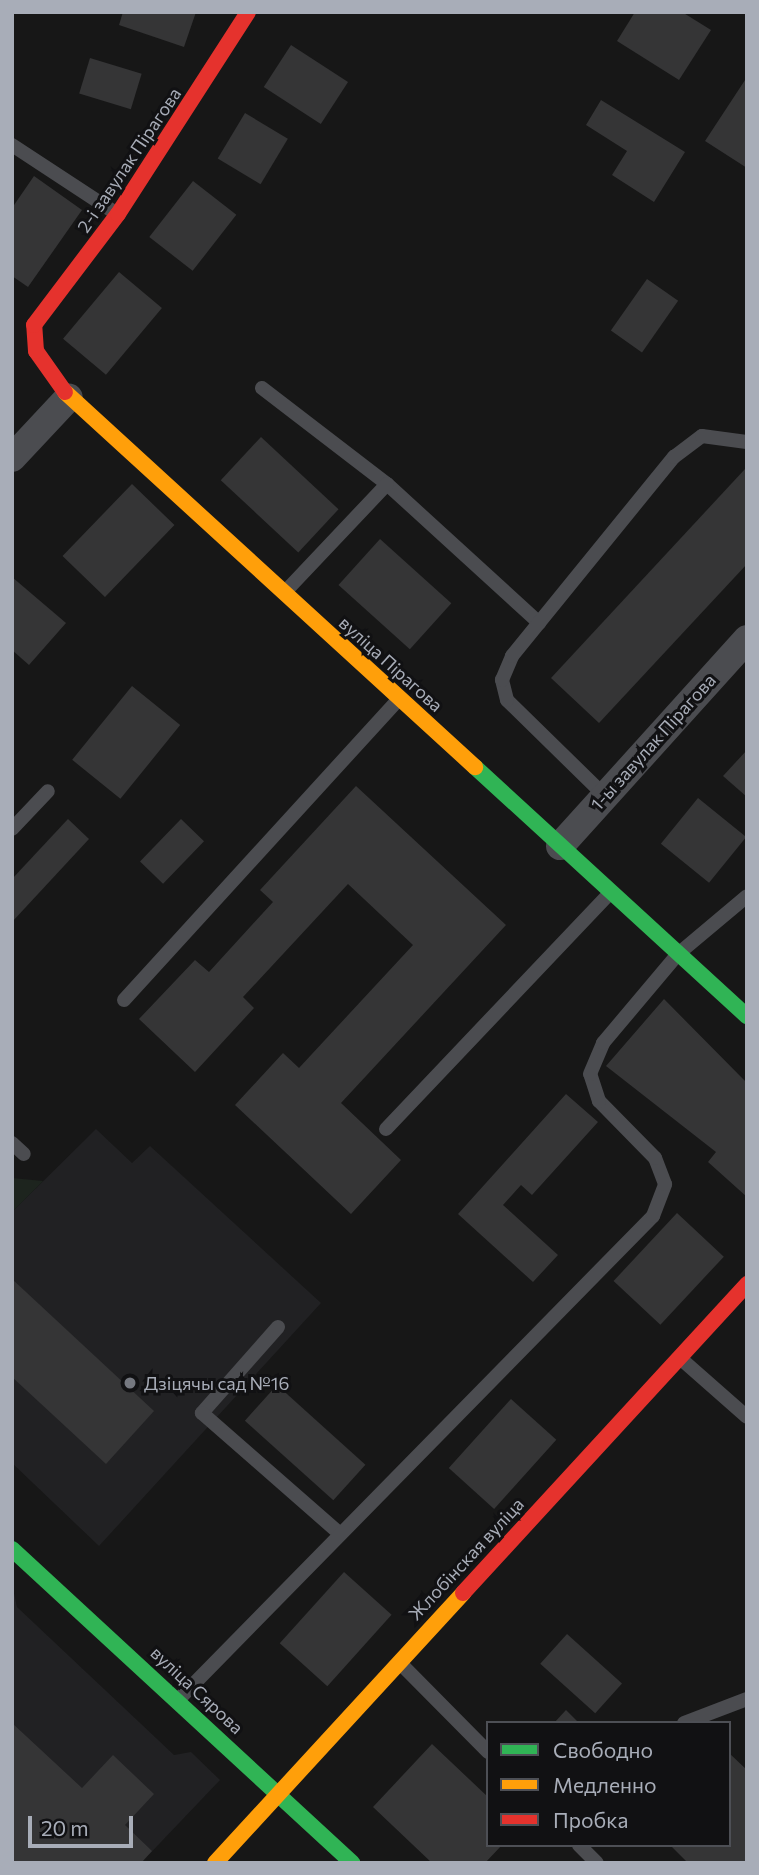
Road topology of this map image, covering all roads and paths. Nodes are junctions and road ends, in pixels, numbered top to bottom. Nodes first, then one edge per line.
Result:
1 (248, 12) edge
2 (12, 145) edge
3 (118, 214) junction
4 (34, 325) joint
5 (262, 388) dead end
6 (69, 397) junction
7 (747, 442) edge
8 (12, 458) edge
9 (387, 484) junction
10 (284, 594) junction
11 (538, 623) junction
12 (747, 639) edge
13 (401, 697) junction
14 (48, 791) dead end
15 (605, 796) junction
16 (12, 828) edge
17 (559, 846) junction
18 (609, 894) junction
19 (747, 896) edge
20 (678, 954) junction
21 (124, 1000) dead end
22 (747, 1016) edge
23 (386, 1129) dead end
24 (12, 1143) edge
25 (24, 1154) dead end
26 (747, 1284) edge
27 (278, 1327) dead end
28 (679, 1357) junction
29 (747, 1417) edge
30 (340, 1534) junction
31 (12, 1549) edge
32 (398, 1660) junction
33 (179, 1699) junction
34 (747, 1699) edge
35 (689, 1721) edge
36 (486, 1750) edge
37 (279, 1793) junction
38 (581, 1847) edge
39 (215, 1863) edge
40 (352, 1863) edge
41 (597, 1863) edge

1 - 3 street, 2-і завулак Пірагова
2 - 3 lane
3 - 4 street, 2-і завулак Пірагова
4 - 6 street, вуліца Пірагова
5 - 9 lane
6 - 8 street
6 - 10 street, вуліца Пірагова
7 - 11 lane
9 - 10 lane
9 - 11 lane
10 - 13 street, вуліца Пірагова
11 - 15 lane
12 - 15 street, 1-ы завулак Пірагова
13 - 17 street, вуліца Пірагова
13 - 21 lane
14 - 16 lane
15 - 17 street, 1-ы завулак Пірагова
17 - 18 street, вуліца Пірагова
18 - 20 street, вуліца Пірагова
18 - 23 lane
19 - 20 lane
20 - 22 street, вуліца Пірагова
20 - 30 lane
24 - 25 lane
26 - 28 street, Жлобінская вуліца
27 - 30 lane
28 - 29 lane
28 - 32 street, Жлобінская вуліца
30 - 33 lane
31 - 33 street, вуліца Сярова
32 - 36 lane
32 - 37 street, Жлобінская вуліца
33 - 37 street, вуліца Сярова
34 - 35 lane
37 - 39 street, Жлобінская вуліца
37 - 40 street, вуліца Сярова
38 - 41 lane

